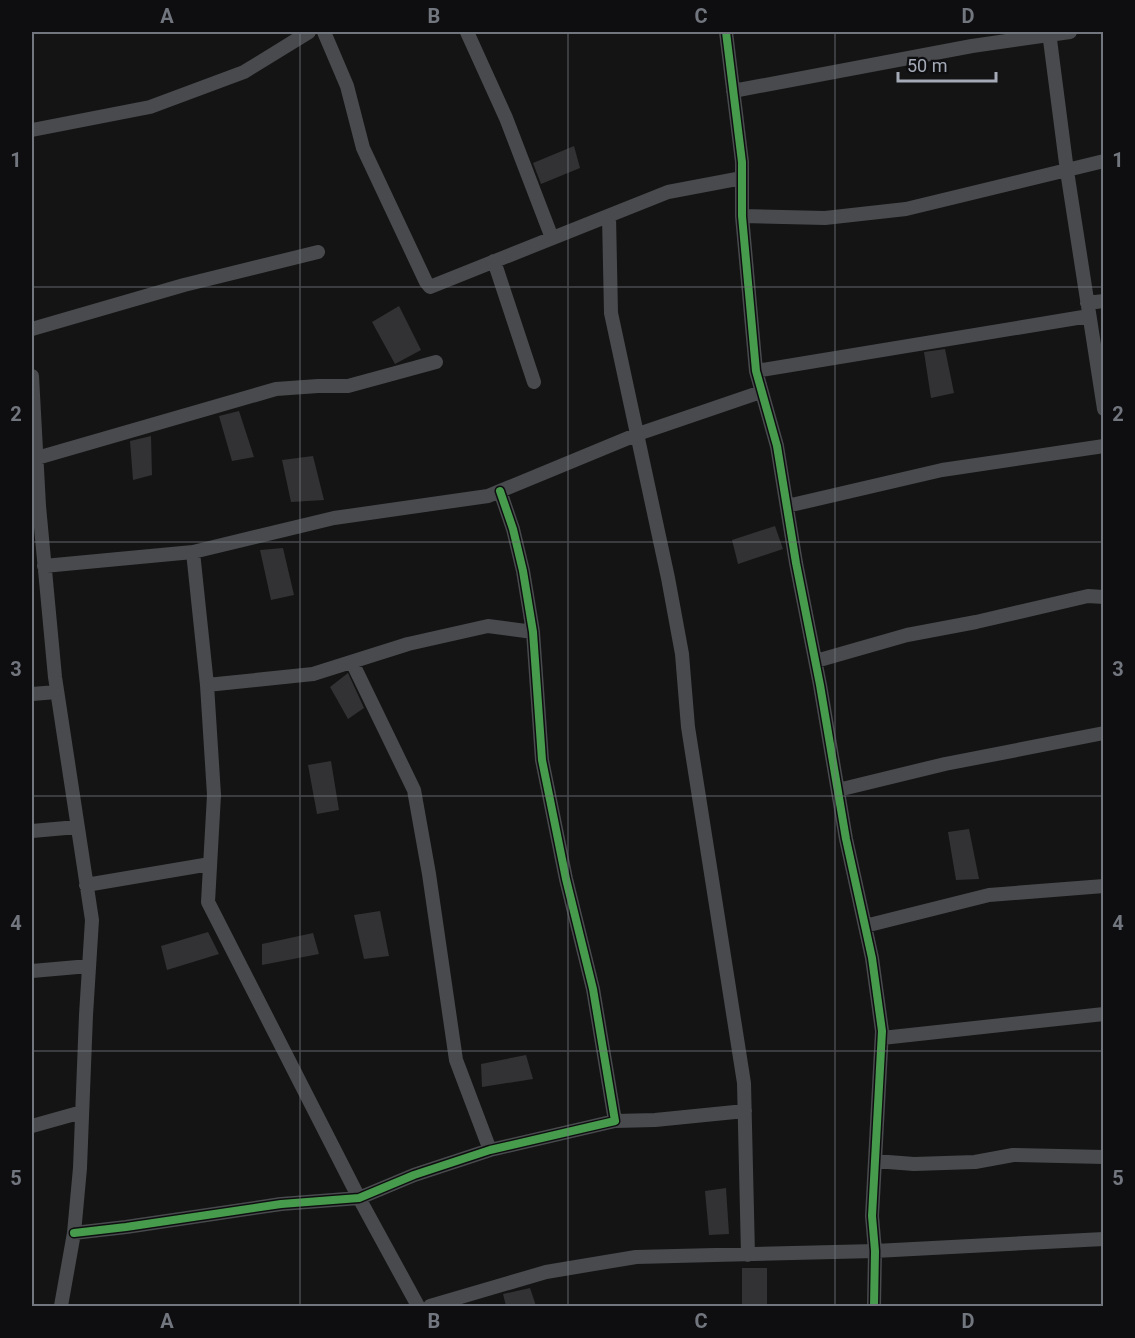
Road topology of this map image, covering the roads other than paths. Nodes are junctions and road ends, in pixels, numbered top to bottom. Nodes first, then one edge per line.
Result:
1 (309, 32) edge
2 (324, 32) edge
3 (467, 32) edge
4 (726, 32) edge
5 (1070, 32) edge
6 (1050, 34) edge
7 (733, 91) junction
8 (32, 130) edge
9 (1104, 161) edge
10 (1067, 171) junction
11 (742, 178) junction
12 (609, 216) junction
13 (742, 216) junction
14 (552, 238) junction
15 (318, 252) dead end
16 (494, 261) junction
17 (1104, 301) edge
18 (1088, 309) junction
19 (32, 329) edge
20 (436, 362) dead end
21 (756, 371) junction
22 (32, 376) edge
23 (534, 382) dead end
24 (32, 384) edge
25 (761, 392) junction
26 (1104, 409) edge
27 (638, 434) junction
28 (1104, 446) edge
29 (37, 458) junction
30 (500, 491) junction
31 (35, 506) edge
32 (787, 506) junction
33 (193, 552) junction
34 (44, 566) junction
35 (1104, 597) edge
36 (533, 632) junction
37 (816, 661) junction
38 (352, 662) junction
39 (207, 685) junction
40 (57, 692) junction
41 (32, 694) edge
42 (1104, 733) edge
43 (838, 790) junction
44 (78, 827) junction
45 (32, 831) edge
46 (210, 864) junction
47 (86, 885) junction
48 (1104, 886) edge
49 (865, 926) junction
50 (89, 966) junction
51 (32, 971) edge
52 (1104, 1014) edge
53 (882, 1038) junction
54 (745, 1111) junction
55 (82, 1112) junction
56 (615, 1121) junction
57 (32, 1126) edge
58 (490, 1150) junction
59 (1104, 1157) edge
60 (875, 1161) junction
61 (359, 1198) junction
62 (74, 1233) junction
63 (1104, 1239) edge
64 (875, 1251) junction
65 (748, 1255) junction
66 (61, 1306) edge
67 (418, 1306) edge
68 (430, 1306) edge
69 (874, 1306) edge

1 - 8 street
2 - 16 street
3 - 14 street
4 - 7 street
5 - 6 street
6 - 7 street
6 - 10 street
7 - 11 street
9 - 10 street
10 - 13 street
10 - 18 street
11 - 12 street
11 - 13 street
12 - 14 street
12 - 27 street
13 - 21 street
14 - 16 street
15 - 19 street
16 - 23 street
17 - 18 street
18 - 21 street
18 - 26 street
20 - 29 street
21 - 25 street
22 - 24 street
24 - 29 street
25 - 27 street
25 - 32 street
27 - 30 street
27 - 54 street
28 - 32 street
29 - 31 street
30 - 33 street
30 - 36 street
31 - 34 street
32 - 37 street
33 - 34 street
33 - 39 street
34 - 40 street
35 - 37 street
36 - 38 street
36 - 56 street
37 - 43 street
38 - 39 street
38 - 58 street
39 - 46 street
40 - 41 street
40 - 44 street
42 - 43 street
43 - 49 street
44 - 45 street
44 - 47 street
46 - 47 street
46 - 61 street
47 - 50 street
48 - 49 street
49 - 53 street
50 - 51 street
50 - 55 street
52 - 53 street
53 - 60 street
54 - 56 street
54 - 65 street
55 - 57 street
55 - 62 street
56 - 58 street
58 - 61 street
59 - 60 street
60 - 64 street
61 - 62 street
61 - 67 street
62 - 66 street
63 - 64 street
64 - 65 street
64 - 69 street
65 - 68 street

